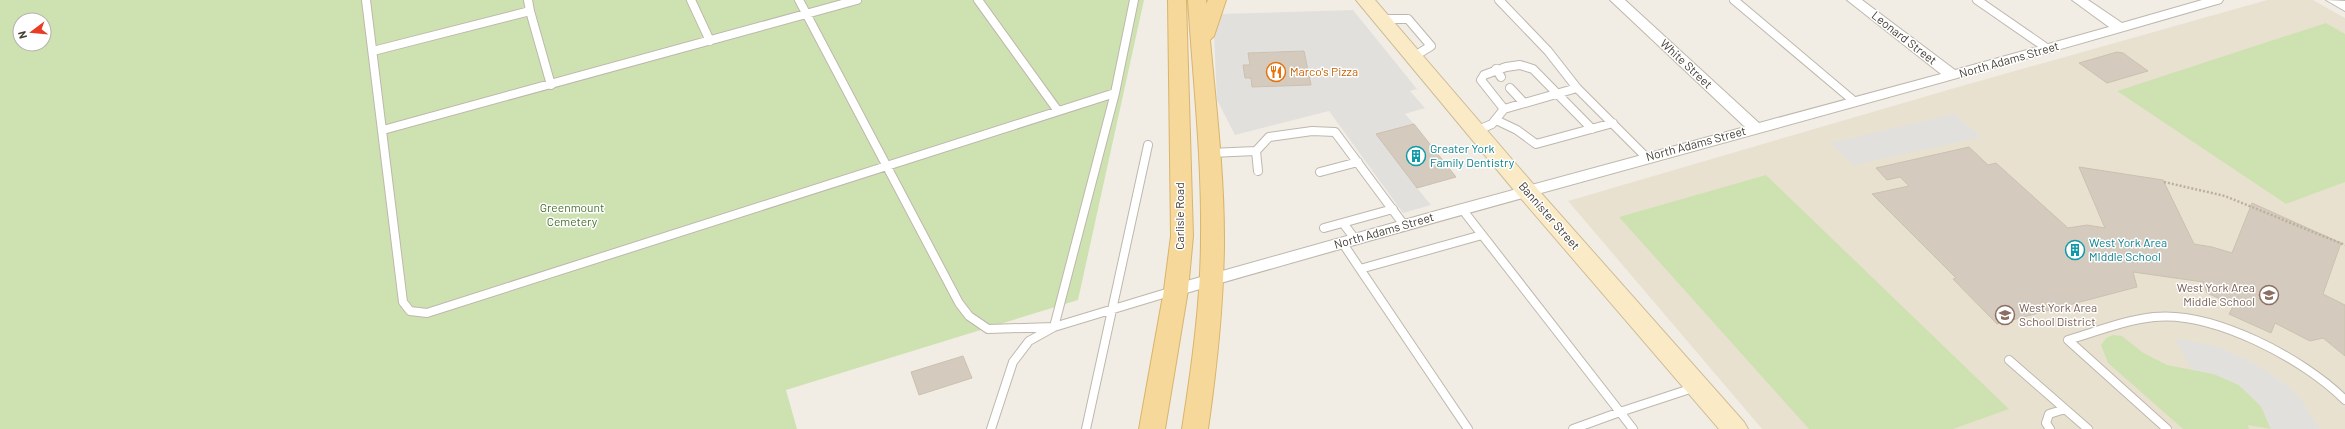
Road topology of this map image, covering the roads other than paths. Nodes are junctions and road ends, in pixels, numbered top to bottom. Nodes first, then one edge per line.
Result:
1 (366, 0) edge
2 (528, 0) edge
3 (691, 0) edge
4 (799, 0) edge
5 (857, 0) edge
6 (978, 0) edge
7 (1134, 0) edge
8 (1177, 0) edge
9 (1198, 0) edge
10 (1217, 0) edge
11 (1365, 0) edge
12 (1499, 0) edge
13 (1617, 0) edge
14 (1734, 0) edge
15 (1854, 0) edge
16 (1977, 0) edge
17 (2079, 0) edge
18 (2216, 0) edge
19 (2333, 0) edge
20 (2345, 6) edge
21 (530, 11) junction
22 (807, 14) junction
23 (2121, 29) junction
24 (710, 41) junction
25 (2048, 49) junction
26 (1201, 50) junction
27 (373, 52) junction
28 (1496, 69) junction
29 (1953, 76) junction
30 (1501, 77) dead end
31 (551, 85) junction
32 (1510, 88) dead end
33 (1577, 88) junction
34 (1115, 93) junction
35 (1558, 93) junction
36 (1855, 102) junction
37 (1524, 103) junction
38 (1504, 109) junction
39 (1058, 111) junction
40 (1496, 120) junction
41 (1613, 123) junction
42 (1755, 128) junction
43 (1592, 129) junction
44 (383, 130) junction
45 (1476, 131) junction
46 (1148, 145) dead end
47 (1256, 151) junction
48 (1209, 153) junction
49 (1647, 158) junction
50 (1358, 162) junction
51 (888, 165) junction
52 (1258, 172) dead end
53 (1320, 172) dead end
54 (1526, 190) junction
55 (1393, 209) junction
56 (1462, 209) junction
57 (1343, 223) junction
58 (1404, 225) junction
59 (1324, 228) dead end
60 (1482, 235) junction
61 (1349, 241) junction
62 (1360, 269) junction
63 (1211, 279) junction
64 (1176, 290) junction
65 (1111, 309) junction
66 (1054, 327) junction
67 (2009, 360) dead end
68 (1699, 386) junction
69 (2345, 400) edge
70 (2065, 409) junction
71 (1620, 412) junction
72 (991, 429) edge
73 (1086, 429) edge
74 (1152, 429) edge
75 (1196, 429) edge
76 (1468, 429) edge
77 (1573, 429) edge
78 (1633, 429) edge
79 (1735, 429) edge
80 (2050, 429) edge
81 (2088, 429) edge
82 (2167, 429) edge

1 - 27 lane
2 - 21 lane
3 - 24 lane
4 - 22 lane
5 - 22 lane
6 - 39 lane
7 - 34 lane
8 - 64 main road, Carlisle Road
9 - 26 main road
10 - 26 main road
11 - 45 street, Bannister Street
12 - 33 lane
13 - 42 street, White Street
14 - 36 lane
15 - 29 street, Leonard Street
16 - 25 lane
17 - 23 street
18 - 23 street, North Adams Street
19 - 20 street
21 - 27 lane
21 - 31 lane
22 - 24 lane
22 - 51 lane
23 - 25 street, North Adams Street
24 - 31 lane
25 - 29 street, North Adams Street
26 - 48 main road
27 - 44 lane
28 - 30 lane
28 - 35 lane
28 - 38 lane
29 - 36 street, North Adams Street
31 - 44 lane
32 - 37 lane
33 - 35 lane
33 - 41 lane
34 - 39 lane
34 - 66 lane
35 - 37 lane
35 - 43 lane
36 - 42 street, North Adams Street
37 - 38 lane
38 - 40 lane
39 - 51 lane
40 - 43 lane
40 - 45 lane
41 - 43 lane
41 - 49 lane
42 - 49 street, North Adams Street
44 - 51 lane
45 - 54 street, Bannister Street
46 - 65 lane
47 - 48 lane
47 - 50 lane
47 - 52 lane
48 - 63 main road
49 - 54 street, North Adams Street
50 - 53 lane
50 - 55 lane
51 - 66 lane
54 - 56 street, North Adams Street
54 - 68 street, Bannister Street
55 - 57 lane
55 - 58 lane
56 - 58 street, North Adams Street
56 - 60 lane
57 - 59 lane
57 - 61 lane
58 - 61 street, North Adams Street
60 - 62 lane
60 - 71 lane
61 - 62 lane
61 - 63 street, North Adams Street
62 - 76 lane
63 - 64 street, North Adams Street
63 - 75 main road
64 - 65 lane
64 - 74 main road, Carlisle Road
65 - 66 lane
65 - 73 lane
66 - 72 lane
67 - 70 lane
68 - 71 lane
68 - 79 street, Bannister Street
69 - 82 lane
70 - 80 lane
70 - 81 lane
71 - 77 lane
71 - 78 lane

